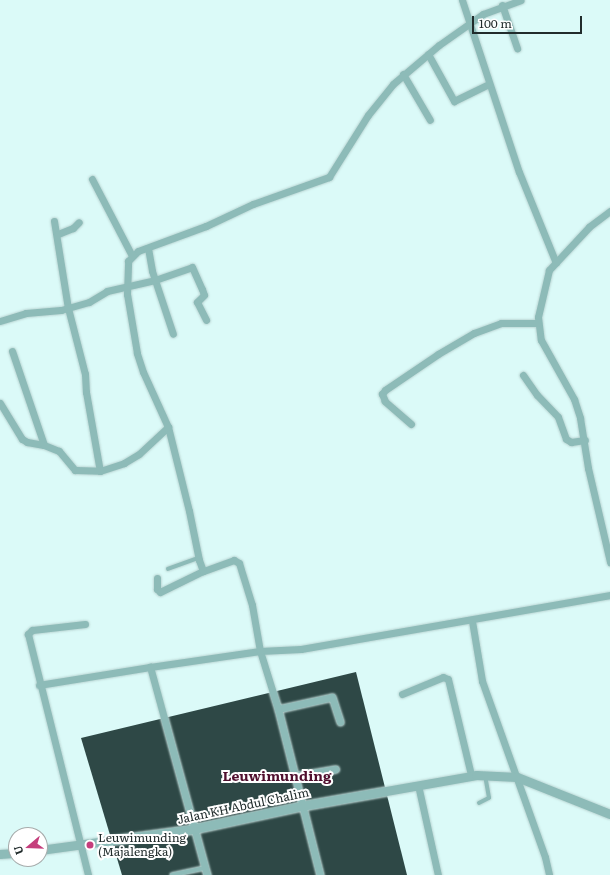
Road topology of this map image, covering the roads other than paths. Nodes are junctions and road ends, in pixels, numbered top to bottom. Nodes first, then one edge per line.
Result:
1 (462, 0) edge
2 (521, 0) edge
3 (502, 5) junction
4 (468, 26) junction
5 (517, 48) dead end
6 (428, 54) junction
7 (403, 74) junction
8 (489, 84) junction
9 (430, 120) dead end
10 (92, 179) dead end
11 (610, 211) edge
12 (54, 221) dead end
13 (79, 222) dead end
14 (58, 234) junction
15 (148, 248) junction
16 (132, 256) junction
17 (556, 263) junction
18 (155, 280) junction
19 (127, 288) junction
20 (68, 308) junction
21 (206, 320) dead end
22 (538, 320) junction
23 (0, 321) edge
24 (173, 334) dead end
25 (12, 351) dead end
26 (523, 375) dead end
27 (0, 403) edge
28 (411, 424) dead end
29 (168, 427) junction
30 (585, 440) junction
31 (44, 445) junction
32 (100, 471) junction
33 (198, 558) junction
34 (610, 562) edge
35 (168, 569) dead end
36 (204, 571) junction
37 (157, 578) dead end
38 (610, 595) edge
39 (472, 621) junction
40 (85, 624) dead end
41 (260, 651) junction
42 (150, 667) junction
43 (39, 685) junction
44 (402, 694) dead end
45 (278, 709) junction
46 (340, 722) dead end
47 (335, 769) dead end
48 (485, 774) junction
49 (471, 775) junction
50 (295, 776) junction
51 (517, 777) junction
52 (418, 785) junction
53 (479, 803) dead end
54 (301, 806) junction
55 (610, 814) edge
56 (193, 829) junction
57 (80, 846) junction
58 (48, 849) edge
59 (206, 872) edge
60 (88, 875) edge
61 (172, 875) edge
62 (320, 875) edge
63 (438, 875) edge
64 (549, 875) edge

1 - 4 street
2 - 3 street
3 - 4 street
3 - 5 street
4 - 6 street
4 - 8 street
6 - 7 street
6 - 8 street
7 - 9 street
7 - 15 street
8 - 17 street
10 - 16 street
11 - 17 street
12 - 14 street
13 - 14 street
14 - 20 street
15 - 16 street
15 - 18 street
16 - 19 street
17 - 22 street
18 - 19 street
18 - 21 street
18 - 24 street
19 - 20 street
19 - 29 street
20 - 23 street
20 - 32 street
22 - 28 street
22 - 30 street
25 - 31 street
26 - 30 street
27 - 31 street
29 - 32 street
29 - 33 street
30 - 34 street
31 - 32 street
33 - 35 lane
33 - 36 street
36 - 37 street
36 - 41 street
38 - 39 street
39 - 41 street
39 - 51 street
40 - 43 street
41 - 42 street
41 - 45 street
42 - 43 street
42 - 56 street
43 - 57 street
44 - 49 street
45 - 46 street
45 - 50 street
47 - 50 street
48 - 49 street, Jalan KH Abdul Chalim
48 - 51 street, Jalan KH Abdul Chalim
48 - 53 lane
49 - 52 street, Jalan KH Abdul Chalim
50 - 54 street
51 - 55 street, Jalan KH Abdul Chalim
51 - 64 street
52 - 54 street, Jalan KH Abdul Chalim
52 - 63 street
54 - 56 street, Jalan KH Abdul Chalim
54 - 62 street
56 - 57 street, Jalan KH Abdul Chalim
56 - 59 street
57 - 58 street, Jalan KH Abdul Chalim
57 - 60 street
59 - 61 lane

